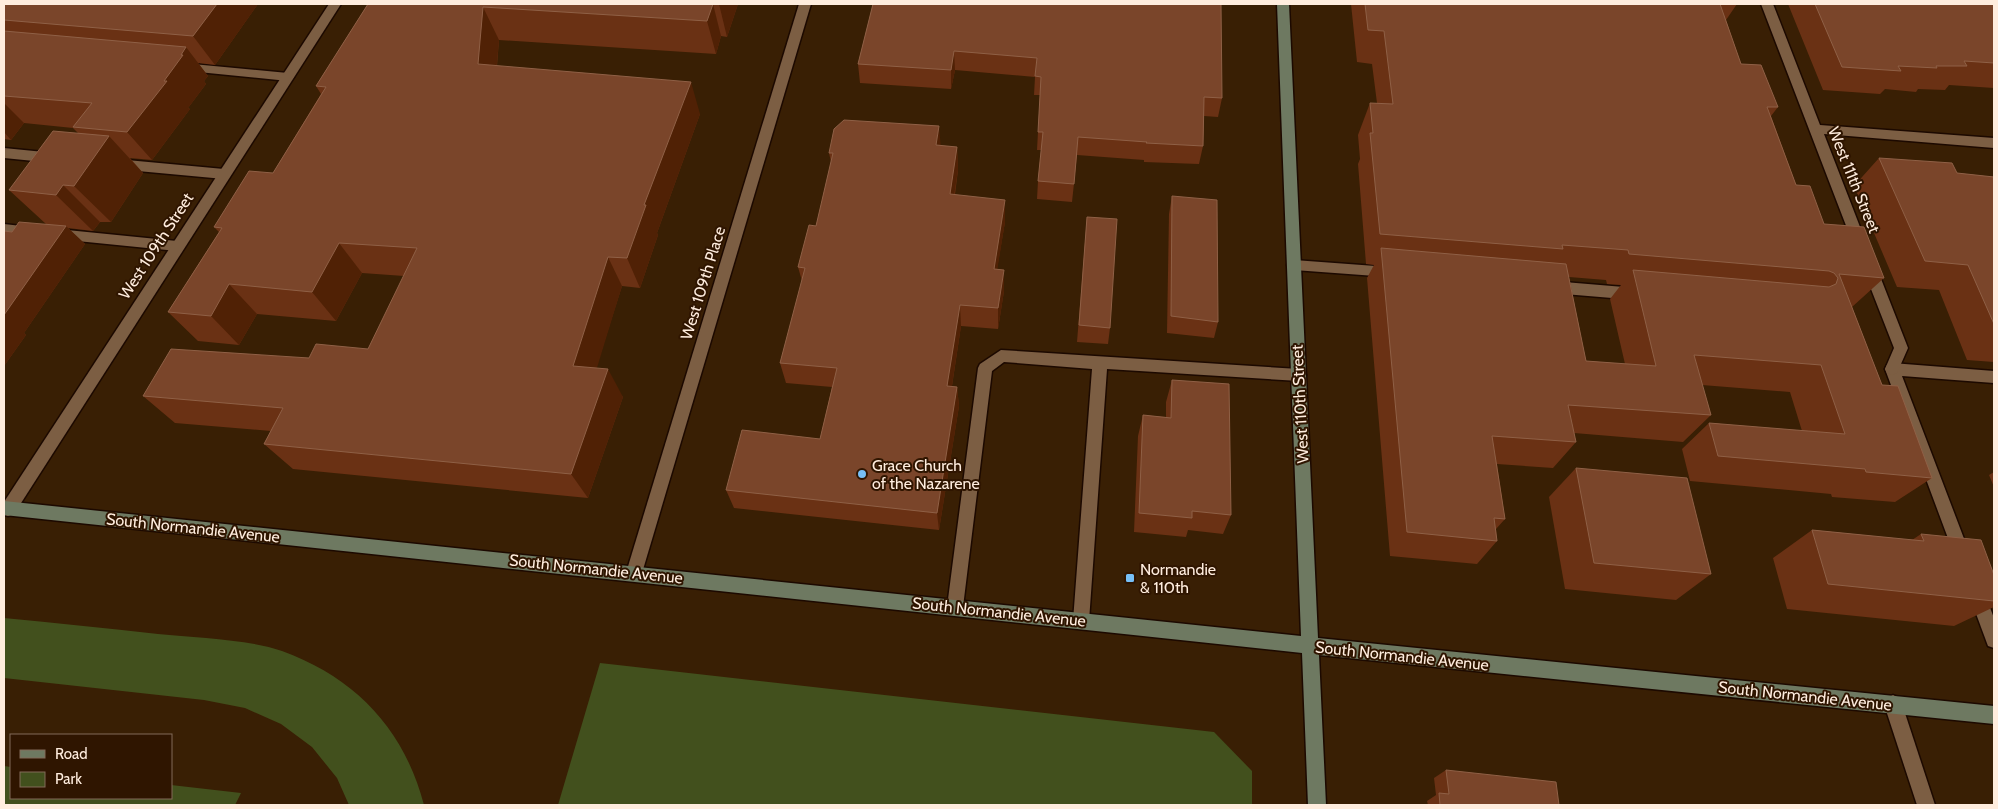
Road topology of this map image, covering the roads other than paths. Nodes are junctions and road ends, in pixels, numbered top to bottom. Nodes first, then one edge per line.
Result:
1 (335, 4) edge
2 (805, 4) edge
3 (1283, 4) edge
4 (1767, 4) edge
5 (166, 65) edge
6 (288, 77) junction
7 (1814, 129) junction
8 (1994, 142) edge
9 (4, 153) edge
10 (69, 159) edge
11 (106, 163) dead end
12 (224, 174) junction
13 (4, 229) edge
14 (177, 246) junction
15 (1294, 265) junction
16 (1400, 273) edge
17 (1537, 286) edge
18 (1653, 296) edge
19 (1100, 364) junction
20 (1892, 369) junction
21 (1299, 375) junction
22 (1994, 377) edge
23 (6, 508) edge
24 (634, 573) junction
25 (955, 607) junction
26 (1081, 621) junction
27 (1994, 640) edge
28 (1310, 646) junction
29 (1893, 704) junction
30 (1994, 715) edge
31 (1317, 805) edge
32 (1926, 805) edge

1 - 6 street, West 109th Street
2 - 24 street, West 109th Place
3 - 15 main road, West 110th Street
4 - 7 street, West 111th Street
5 - 6 street
6 - 12 street, West 109th Street
7 - 8 street
7 - 20 street, West 111th Street
9 - 10 street
11 - 12 street
12 - 14 street, West 109th Street
13 - 14 street
14 - 23 street, West 109th Street
15 - 16 street
15 - 21 main road, West 110th Street
17 - 18 street
19 - 21 street
19 - 25 street
19 - 26 street
20 - 22 street
20 - 27 street
21 - 28 main road, West 110th Street
23 - 24 main road, South Normandie Avenue
24 - 25 main road, South Normandie Avenue
25 - 26 main road, South Normandie Avenue
26 - 28 main road, South Normandie Avenue
28 - 29 main road, South Normandie Avenue
28 - 31 main road, West 110th Street
29 - 30 main road, South Normandie Avenue
29 - 32 street

